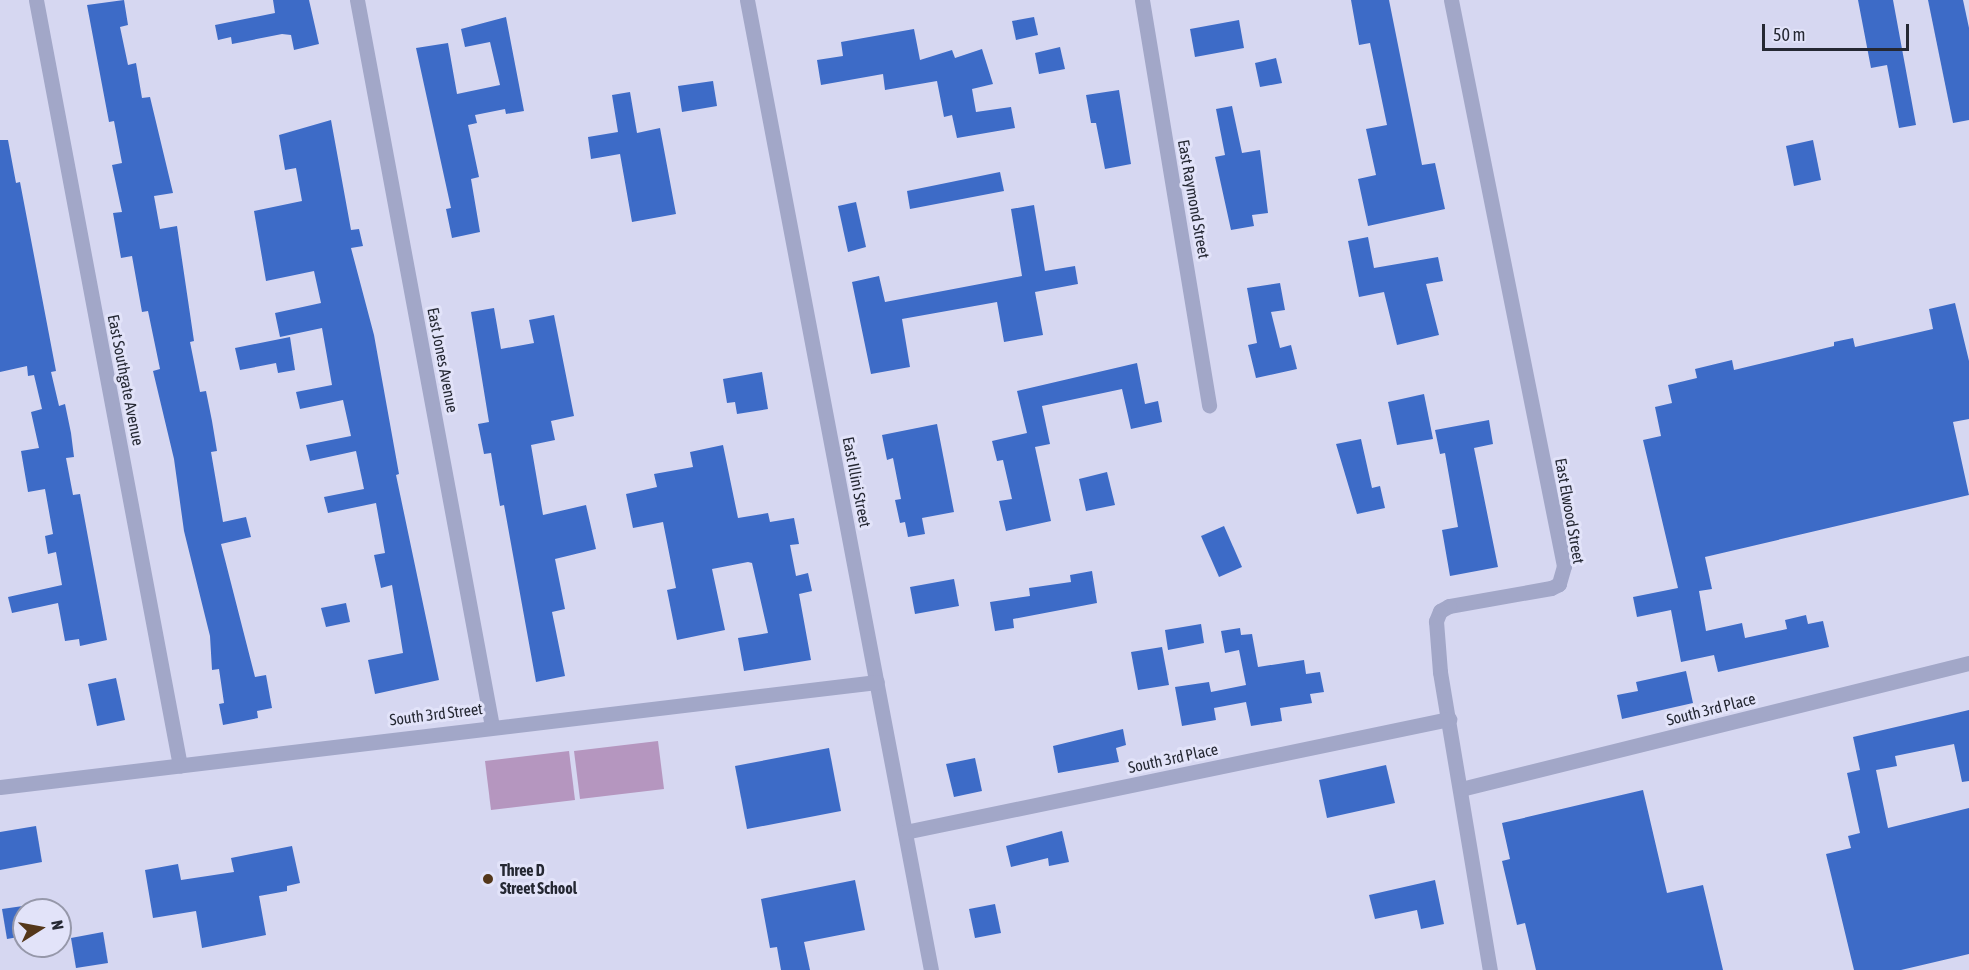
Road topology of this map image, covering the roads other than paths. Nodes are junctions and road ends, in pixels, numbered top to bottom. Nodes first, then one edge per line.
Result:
1 (36, 0) edge
2 (357, 0) edge
3 (747, 0) edge
4 (1142, 0) edge
5 (1451, 0) edge
6 (1209, 405) dead end
7 (1969, 663) edge
8 (877, 682) junction
9 (1449, 718) junction
10 (492, 726) junction
11 (180, 766) junction
12 (0, 787) edge
13 (1461, 789) junction
14 (905, 832) junction
15 (931, 970) edge
16 (1490, 970) edge

1 - 11 street, East Southgate Avenue
2 - 10 street, East Jones Avenue
3 - 8 street, East Illini Street
4 - 6 street, East Raymond Street
5 - 9 street, East Elwood Street
7 - 13 street, South 3rd Place
8 - 10 street, South 3rd Street
8 - 14 street, East Illini Street
9 - 13 street, East Elwood Street
9 - 14 street, South 3rd Place
10 - 11 street, South 3rd Street
11 - 12 street, South 3rd Street
13 - 16 street, East Elwood Street
14 - 15 street, East Illini Street

